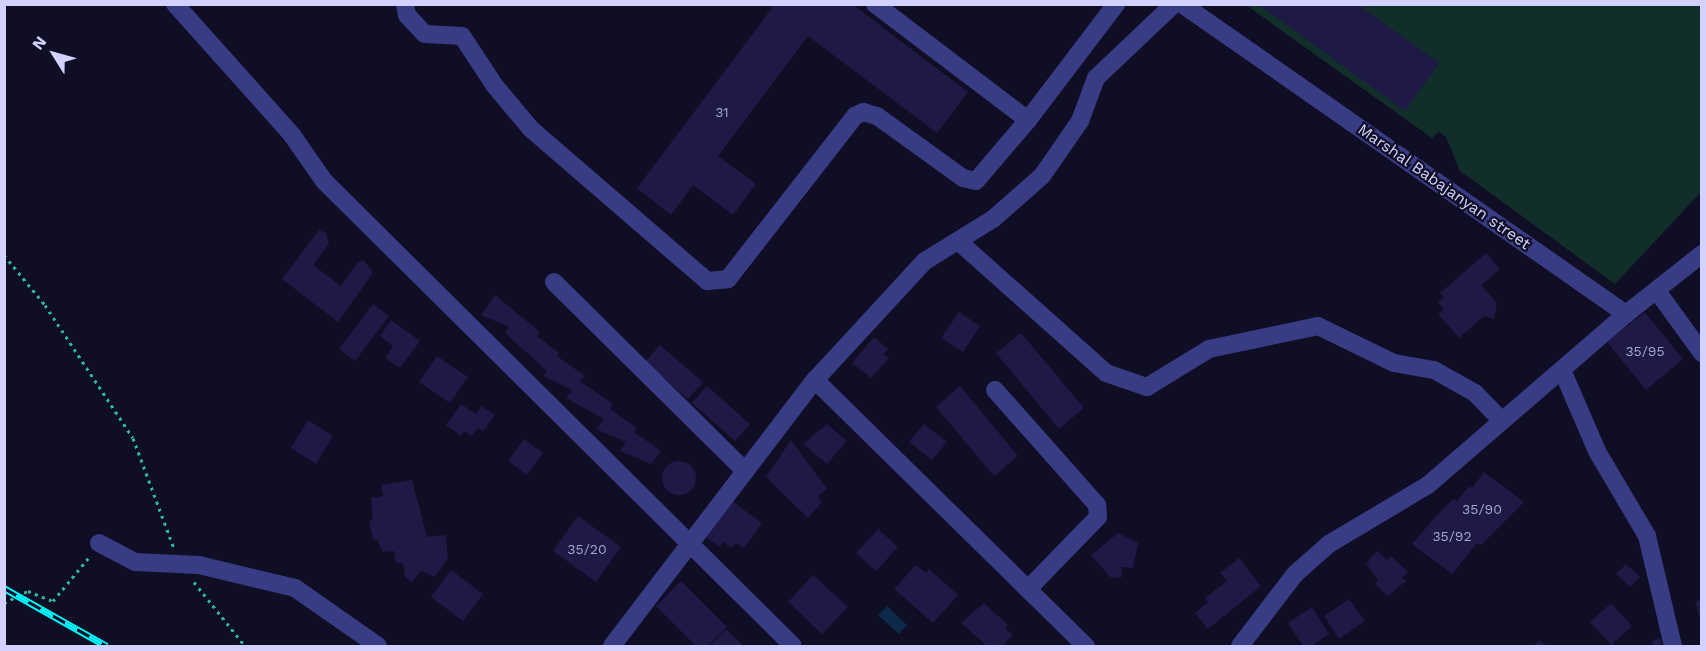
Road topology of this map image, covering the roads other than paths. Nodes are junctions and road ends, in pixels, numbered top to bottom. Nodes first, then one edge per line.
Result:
1 (175, 4) edge
2 (405, 4) edge
3 (875, 4) edge
4 (1116, 4) edge
5 (1173, 4) edge
6 (1182, 4) edge
7 (1074, 58) junction
8 (1096, 78) junction
9 (1028, 120) junction
10 (958, 241) junction
11 (1701, 254) edge
12 (554, 282) dead end
13 (1657, 291) junction
14 (1626, 314) junction
15 (1701, 353) edge
16 (1562, 370) junction
17 (815, 380) junction
18 (996, 390) dead end
19 (1502, 421) junction
20 (745, 471) junction
21 (99, 543) road end
22 (691, 544) junction
23 (1029, 588) junction
24 (378, 646) edge
25 (612, 646) edge
26 (793, 646) edge
27 (1086, 646) edge
28 (1240, 646) edge
29 (1673, 646) edge

1 - 22 street
2 - 9 street
3 - 9 street
4 - 7 street
5 - 8 street
6 - 14 street, Marshal Babajanyan street
7 - 8 street
7 - 9 street
8 - 10 street
10 - 17 street
10 - 19 street
11 - 13 street
12 - 20 street
13 - 14 street
13 - 15 street
14 - 16 street
16 - 19 street
16 - 29 street
17 - 20 street
17 - 23 street
18 - 23 street
19 - 28 street
20 - 22 street
21 - 24 street
22 - 25 street
22 - 26 street
23 - 27 street

